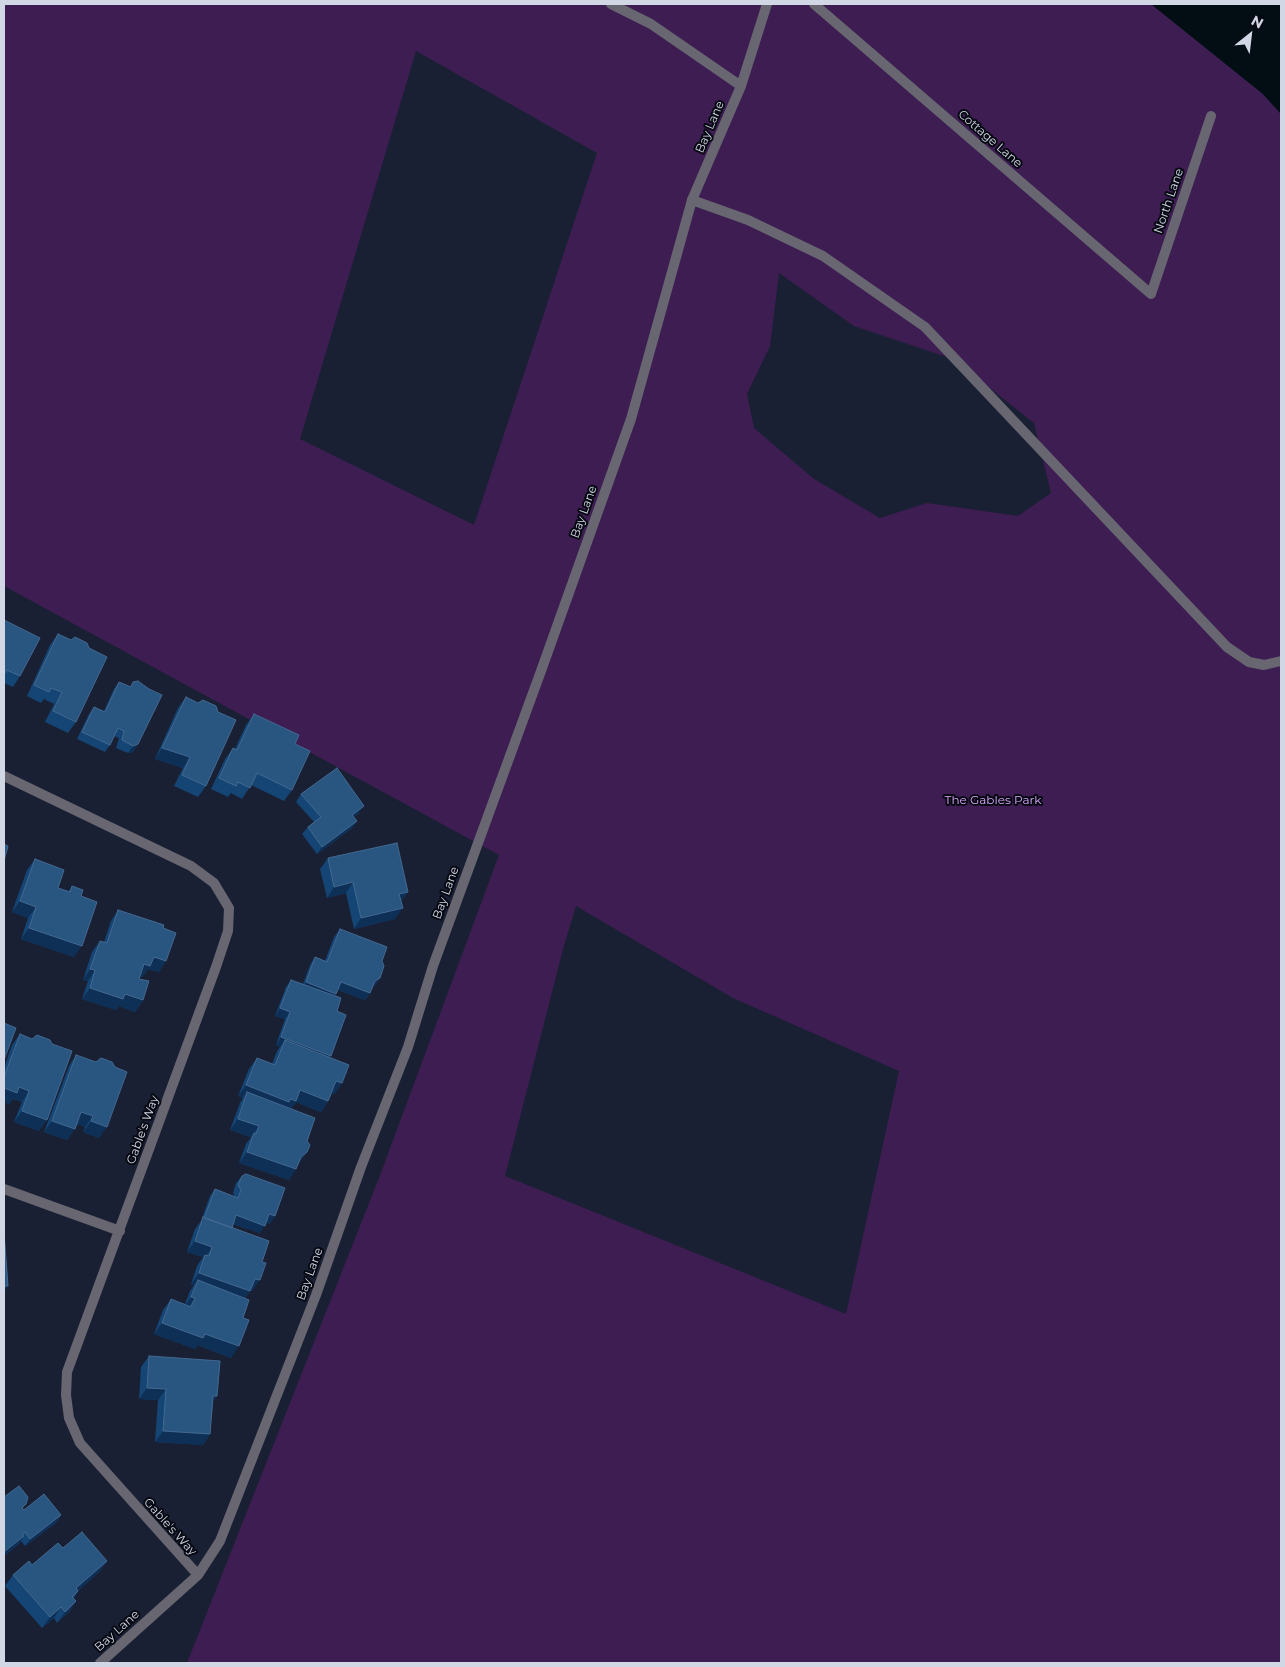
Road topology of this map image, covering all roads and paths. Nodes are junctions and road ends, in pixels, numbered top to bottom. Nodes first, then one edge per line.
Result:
1 (611, 4) edge
2 (767, 4) edge
3 (814, 4) edge
4 (741, 86) junction
5 (1211, 116) dead end
6 (692, 200) junction
7 (1151, 294) joint
8 (1281, 661) edge
9 (4, 776) edge
10 (4, 1189) edge
11 (120, 1231) junction
12 (198, 1575) junction
13 (100, 1663) edge

1 - 4 street
2 - 4 street, Bay Lane
3 - 7 street, Cottage Lane
4 - 6 street, Bay Lane
5 - 7 street, North Lane
6 - 8 street
6 - 12 street, Bay Lane
9 - 11 street, Gable's Way
10 - 11 street
11 - 12 street, Gable's Way
12 - 13 street, Bay Lane

